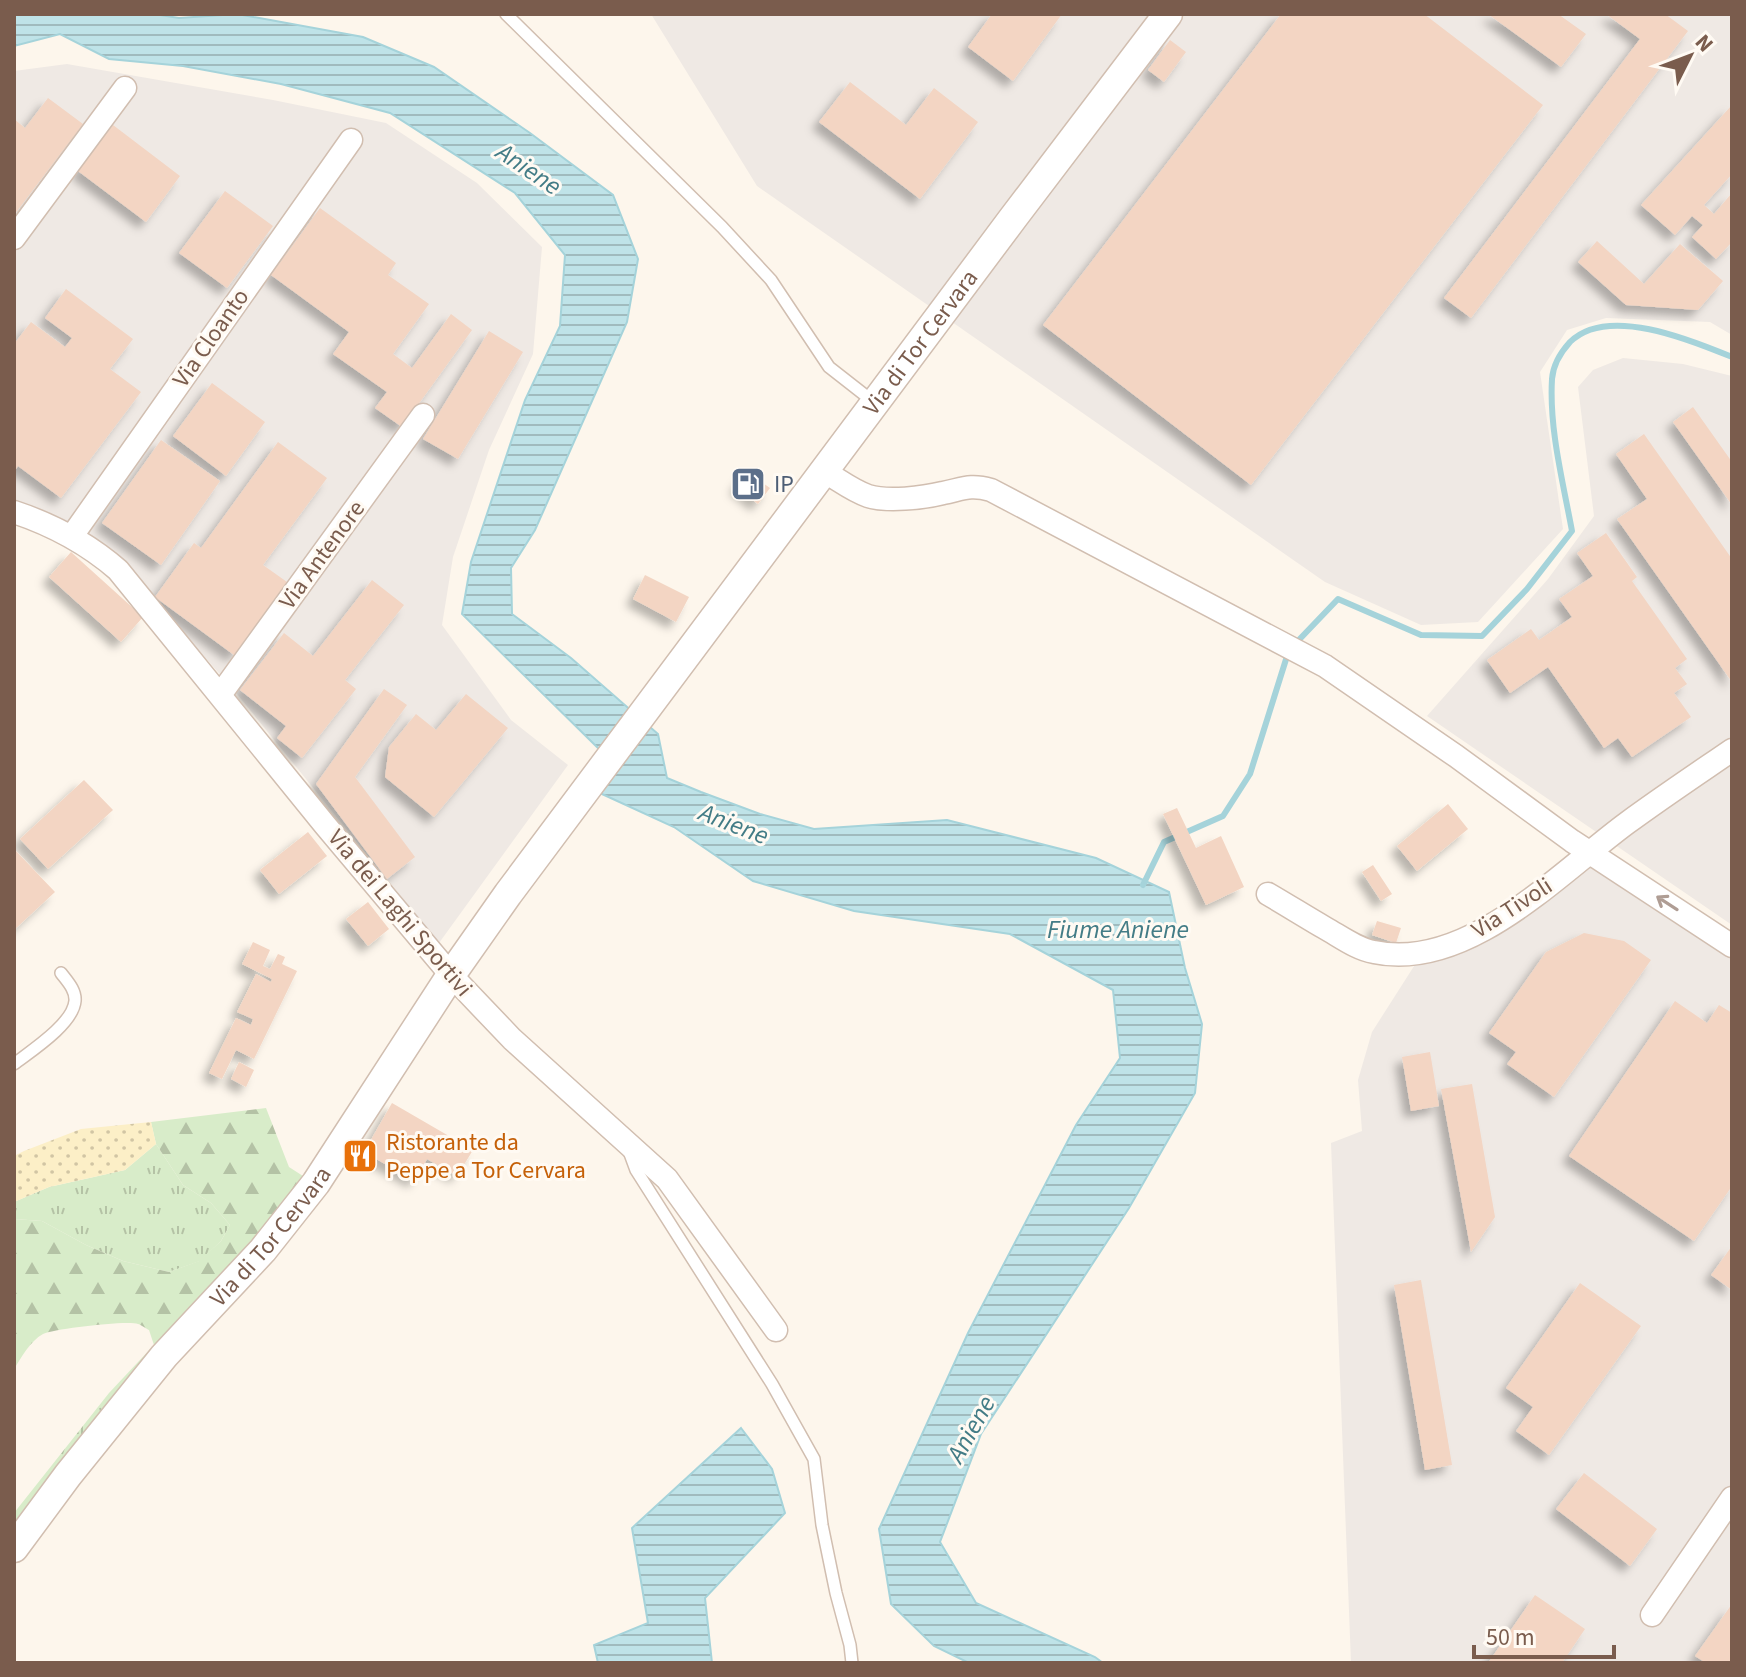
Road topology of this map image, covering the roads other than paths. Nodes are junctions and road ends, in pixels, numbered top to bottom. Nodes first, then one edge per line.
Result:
1 (506, 14) edge
2 (1168, 14) edge
3 (125, 88) dead end
4 (351, 140) dead end
5 (14, 238) edge
6 (876, 403) junction
7 (423, 415) dead end
8 (825, 472) junction
9 (14, 512) edge
10 (72, 536) junction
11 (220, 695) junction
12 (1732, 750) edge
13 (1589, 853) junction
14 (1268, 894) dead end
15 (1732, 946) edge
16 (61, 973) dead end
17 (451, 975) junction
18 (14, 1064) edge
19 (625, 1143) junction
20 (776, 1330) dead end
21 (1732, 1498) edge
22 (14, 1548) edge
23 (1652, 1615) dead end
24 (852, 1663) edge

1 - 6 lane
2 - 6 street, Via di Tor Cervara
3 - 5 street
4 - 10 street, Via Cloanto
6 - 8 street, Via di Tor Cervara
7 - 11 street, Via Antenore
8 - 13 street
8 - 17 street, Via di Tor Cervara
9 - 10 street, Via dei Laghi Sportivi
10 - 11 street, Via dei Laghi Sportivi
11 - 17 street, Via dei Laghi Sportivi
12 - 13 street, Via Tivoli
13 - 14 street, Via Tivoli
15 -> 13 street
16 - 18 lane
17 - 19 street, Via dei Laghi Sportivi
17 - 22 street, Via di Tor Cervara
19 - 20 street, Via dei Laghi Sportivi
19 - 24 lane
21 - 23 street

